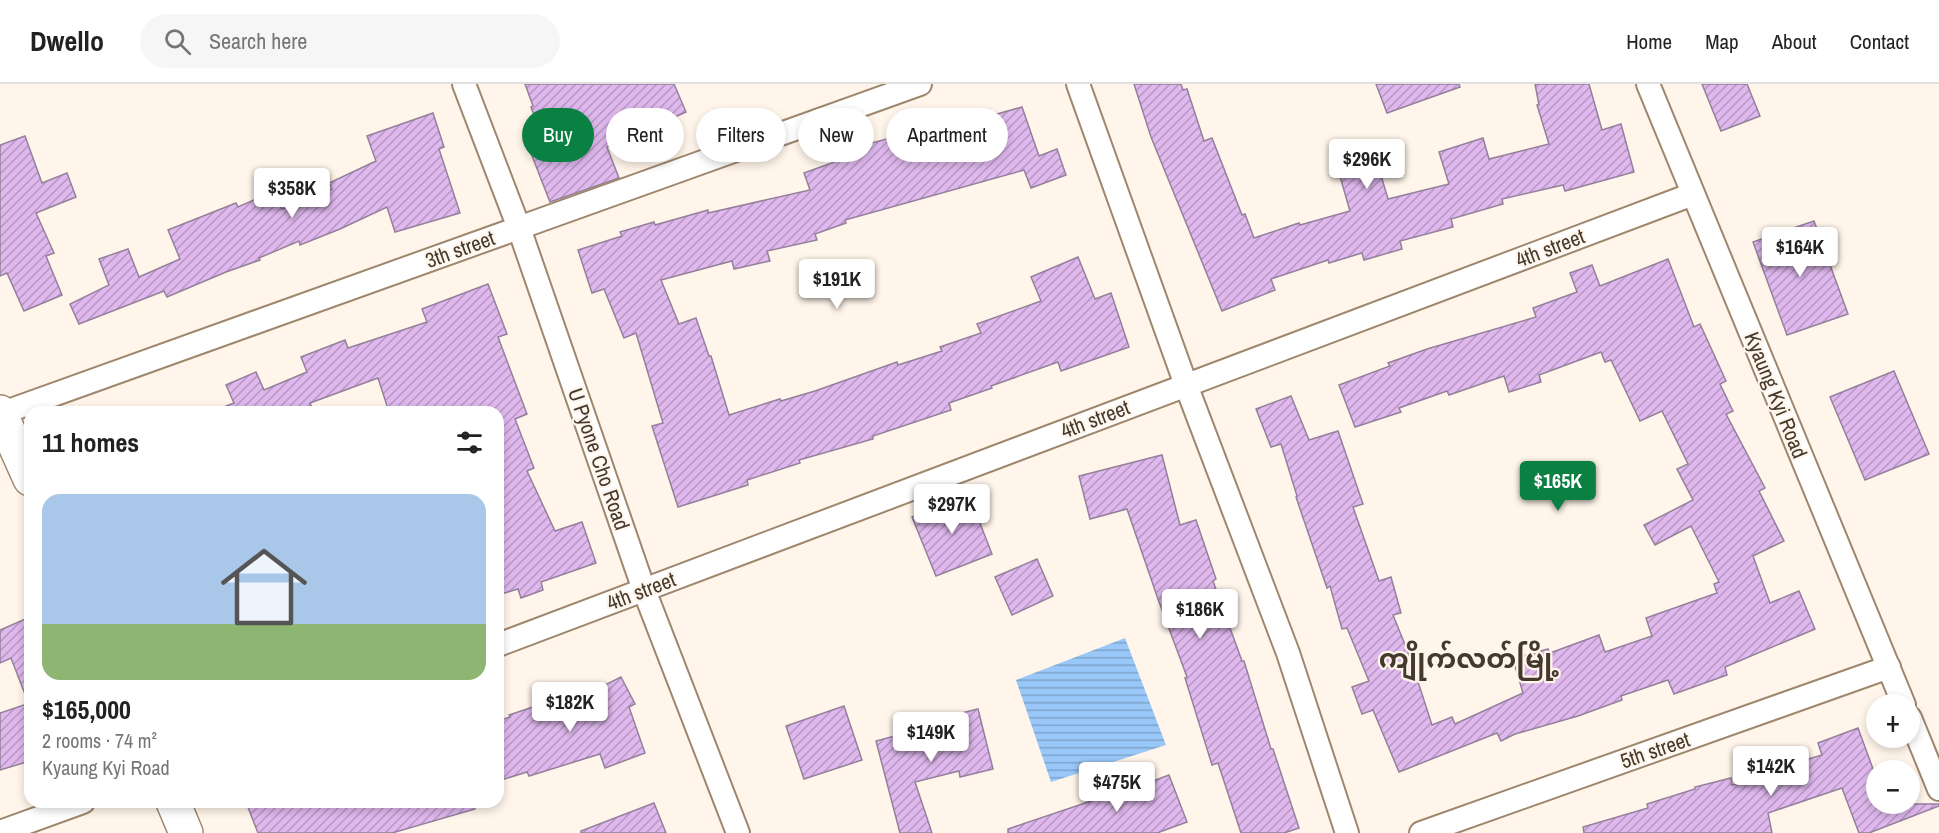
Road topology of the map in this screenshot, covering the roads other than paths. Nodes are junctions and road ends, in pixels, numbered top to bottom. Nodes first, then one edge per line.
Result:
1 (464, 84) edge
2 (920, 84) edge
3 (1078, 84) edge
4 (1648, 84) edge
5 (1693, 194) junction
6 (519, 228) junction
7 (1186, 385) junction
8 (0, 413) edge
9 (24, 466) edge
10 (644, 590) junction
11 (504, 643) edge
12 (1889, 668) junction
13 (1900, 694) edge
14 (1920, 742) edge
15 (1939, 789) edge
16 (66, 808) edge
17 (176, 808) edge
18 (0, 832) edge
19 (186, 833) edge
20 (738, 833) edge
21 (1347, 833) edge
22 (1421, 833) edge

1 - 6 street, U Pyone Cho Road
2 - 6 street, 3th street
3 - 7 street
4 - 5 street, Kyaung Kyi Road
5 - 7 street, 4th street
5 - 12 street, Kyaung Kyi Road
6 - 8 street, 3th street
6 - 10 street, U Pyone Cho Road
7 - 10 street, 4th street
7 - 21 street
8 - 9 main road
10 - 11 street, 4th street
10 - 20 street, U Pyone Cho Road
12 - 13 street, Kyaung Kyi Road
12 - 22 street, 5th street
14 - 15 street
16 - 18 street
17 - 19 main road

